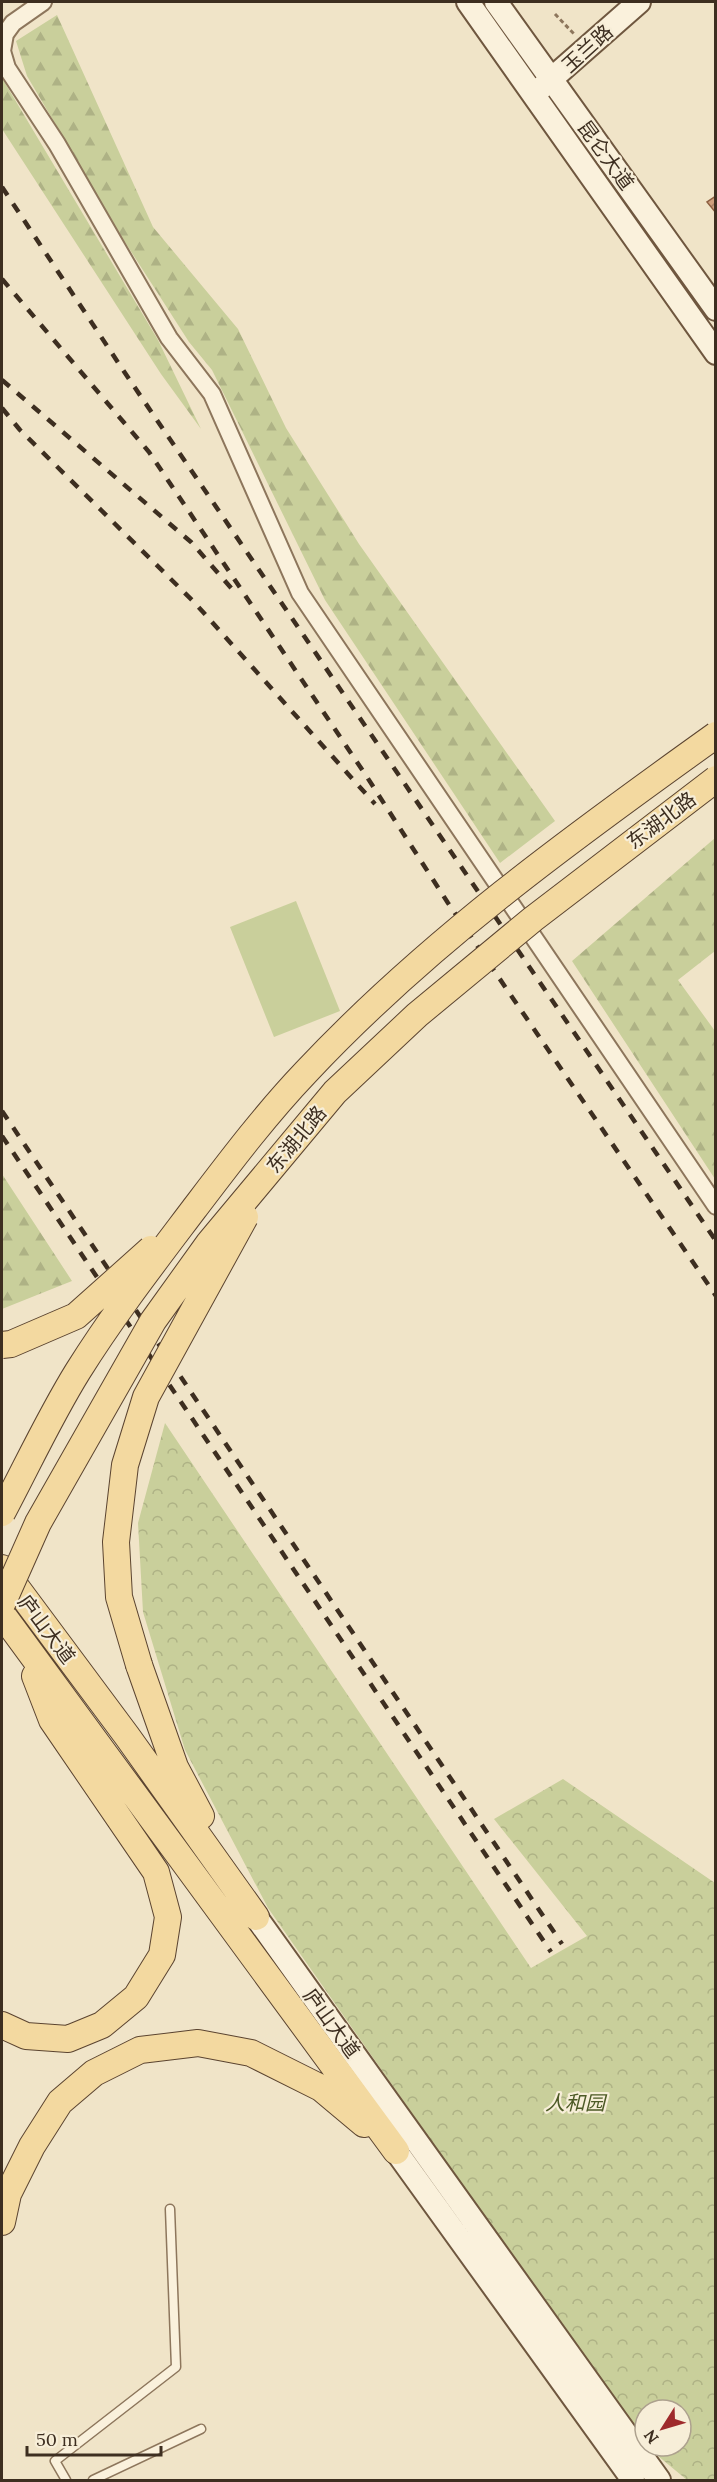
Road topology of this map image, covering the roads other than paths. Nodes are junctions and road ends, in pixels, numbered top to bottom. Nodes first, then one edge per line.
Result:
1 (44, 2) edge
2 (468, 2) edge
3 (496, 2) edge
4 (639, 2) edge
5 (543, 87) junction
6 (716, 309) edge
7 (716, 353) edge
8 (716, 735) edge
9 (716, 779) edge
10 (274, 1165) junction
11 (716, 1206) edge
12 (191, 1213) junction
13 (2, 1345) edge
14 (2, 1513) edge
15 (2, 1568) edge
16 (2, 1604) edge
17 (2, 1614) edge
18 (23, 1645) junction
19 (256, 1917) junction
20 (2, 2025) edge
21 (396, 2151) junction
22 (170, 2209) dead end
23 (2, 2222) edge
24 (201, 2429) dead end
25 (633, 2444) edge
26 (643, 2458) edge
27 (646, 2458) edge
28 (66, 2481) edge
29 (93, 2481) edge
30 (633, 2481) edge
31 (659, 2481) edge
32 (674, 2481) edge

1 - 11 street
2 - 5 main road
3 - 5 main road, 昆仑大道
4 - 5 main road, 玉兰路
5 - 6 main road, 昆仑大道
5 - 7 main road, 昆仑大道
8 - 12 main road, 东湖北路, bridge
9 - 10 main road, 东湖北路, bridge
10 - 16 main road, 东湖北路, bridge
10 - 19 main road, bridge
12 - 13 main road, bridge
12 - 14 main road, 东湖北路, bridge
15 - 19 main road, 庐山大道
17 - 18 main road, 庐山大道
18 - 20 main road
18 - 21 main road, 庐山大道
19 - 25 main road, 庐山大道
21 - 23 main road
21 - 30 main road, 庐山大道
22 - 28 lane
24 - 29 lane
26 - 31 main road, 庐山大道
27 - 32 main road

